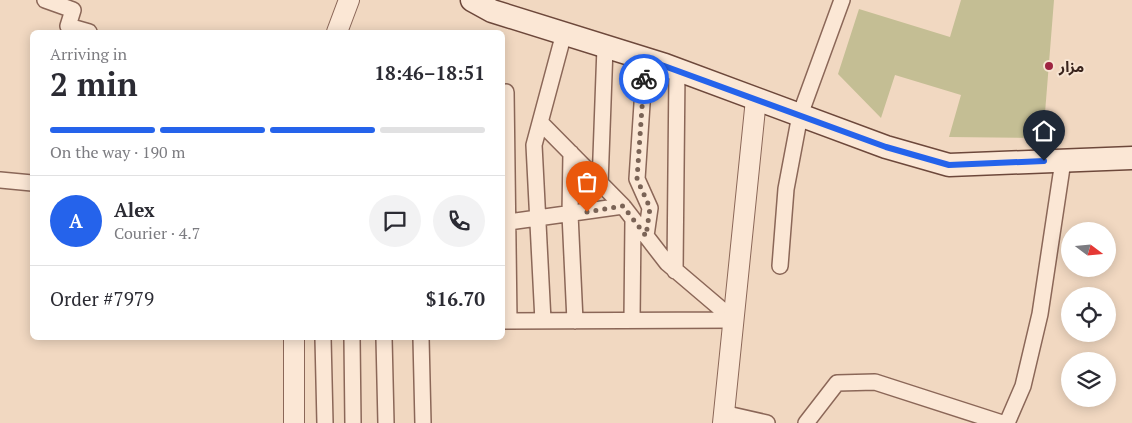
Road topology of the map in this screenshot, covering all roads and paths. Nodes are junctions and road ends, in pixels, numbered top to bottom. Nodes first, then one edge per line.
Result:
1 (45, 0) edge
2 (349, 0) edge
3 (472, 0) edge
4 (842, 0) edge
5 (82, 30) edge
6 (338, 30) edge
7 (564, 34) junction
8 (605, 47) junction
9 (645, 59) junction
10 (677, 70) junction
11 (506, 92) dead end
12 (756, 99) junction
13 (800, 115) junction
14 (540, 122) junction
15 (571, 153) junction
16 (1132, 158) edge
17 (1063, 161) junction
18 (0, 180) edge
19 (30, 183) edge
20 (600, 184) junction
21 (623, 206) junction
22 (570, 214) junction
23 (538, 219) junction
24 (633, 220) junction
25 (505, 223) edge
26 (646, 236) junction
27 (780, 266) dead end
28 (675, 271) junction
29 (632, 320) junction
30 (734, 320) junction
31 (506, 321) edge
32 (543, 321) junction
33 (575, 321) junction
34 (294, 340) edge
35 (323, 340) edge
36 (352, 340) edge
37 (384, 340) edge
38 (421, 340) edge
39 (723, 418) edge
40 (294, 423) edge
41 (325, 423) edge
42 (353, 423) edge
43 (386, 423) edge
44 (423, 423) edge
45 (768, 423) edge
46 (806, 423) edge
47 (1002, 423) edge
48 (1007, 423) edge

1 - 5 street
2 - 6 street
3 - 7 main road
4 - 13 street
7 - 8 main road
7 - 14 street
8 - 9 main road
8 - 20 street
9 - 10 main road
9 - 26 street
10 - 12 main road
10 - 28 street
11 - 25 street
12 - 13 main road
12 - 30 street
13 - 17 main road
13 - 27 street
14 - 15 street
14 - 23 street
15 - 20 street
15 - 22 street
16 - 17 main road
17 - 48 street
18 - 19 street
20 - 21 street
21 - 22 street
21 - 24 street
22 - 23 street
22 - 33 street
23 - 25 street
23 - 32 street
24 - 26 street
24 - 29 street
25 - 31 street
26 - 28 street
28 - 30 street
29 - 30 street
29 - 33 street
30 - 39 street
31 - 32 street
32 - 33 street
34 - 40 street
35 - 41 street
36 - 42 street
37 - 43 street
38 - 44 street
39 - 45 street
46 - 47 street

